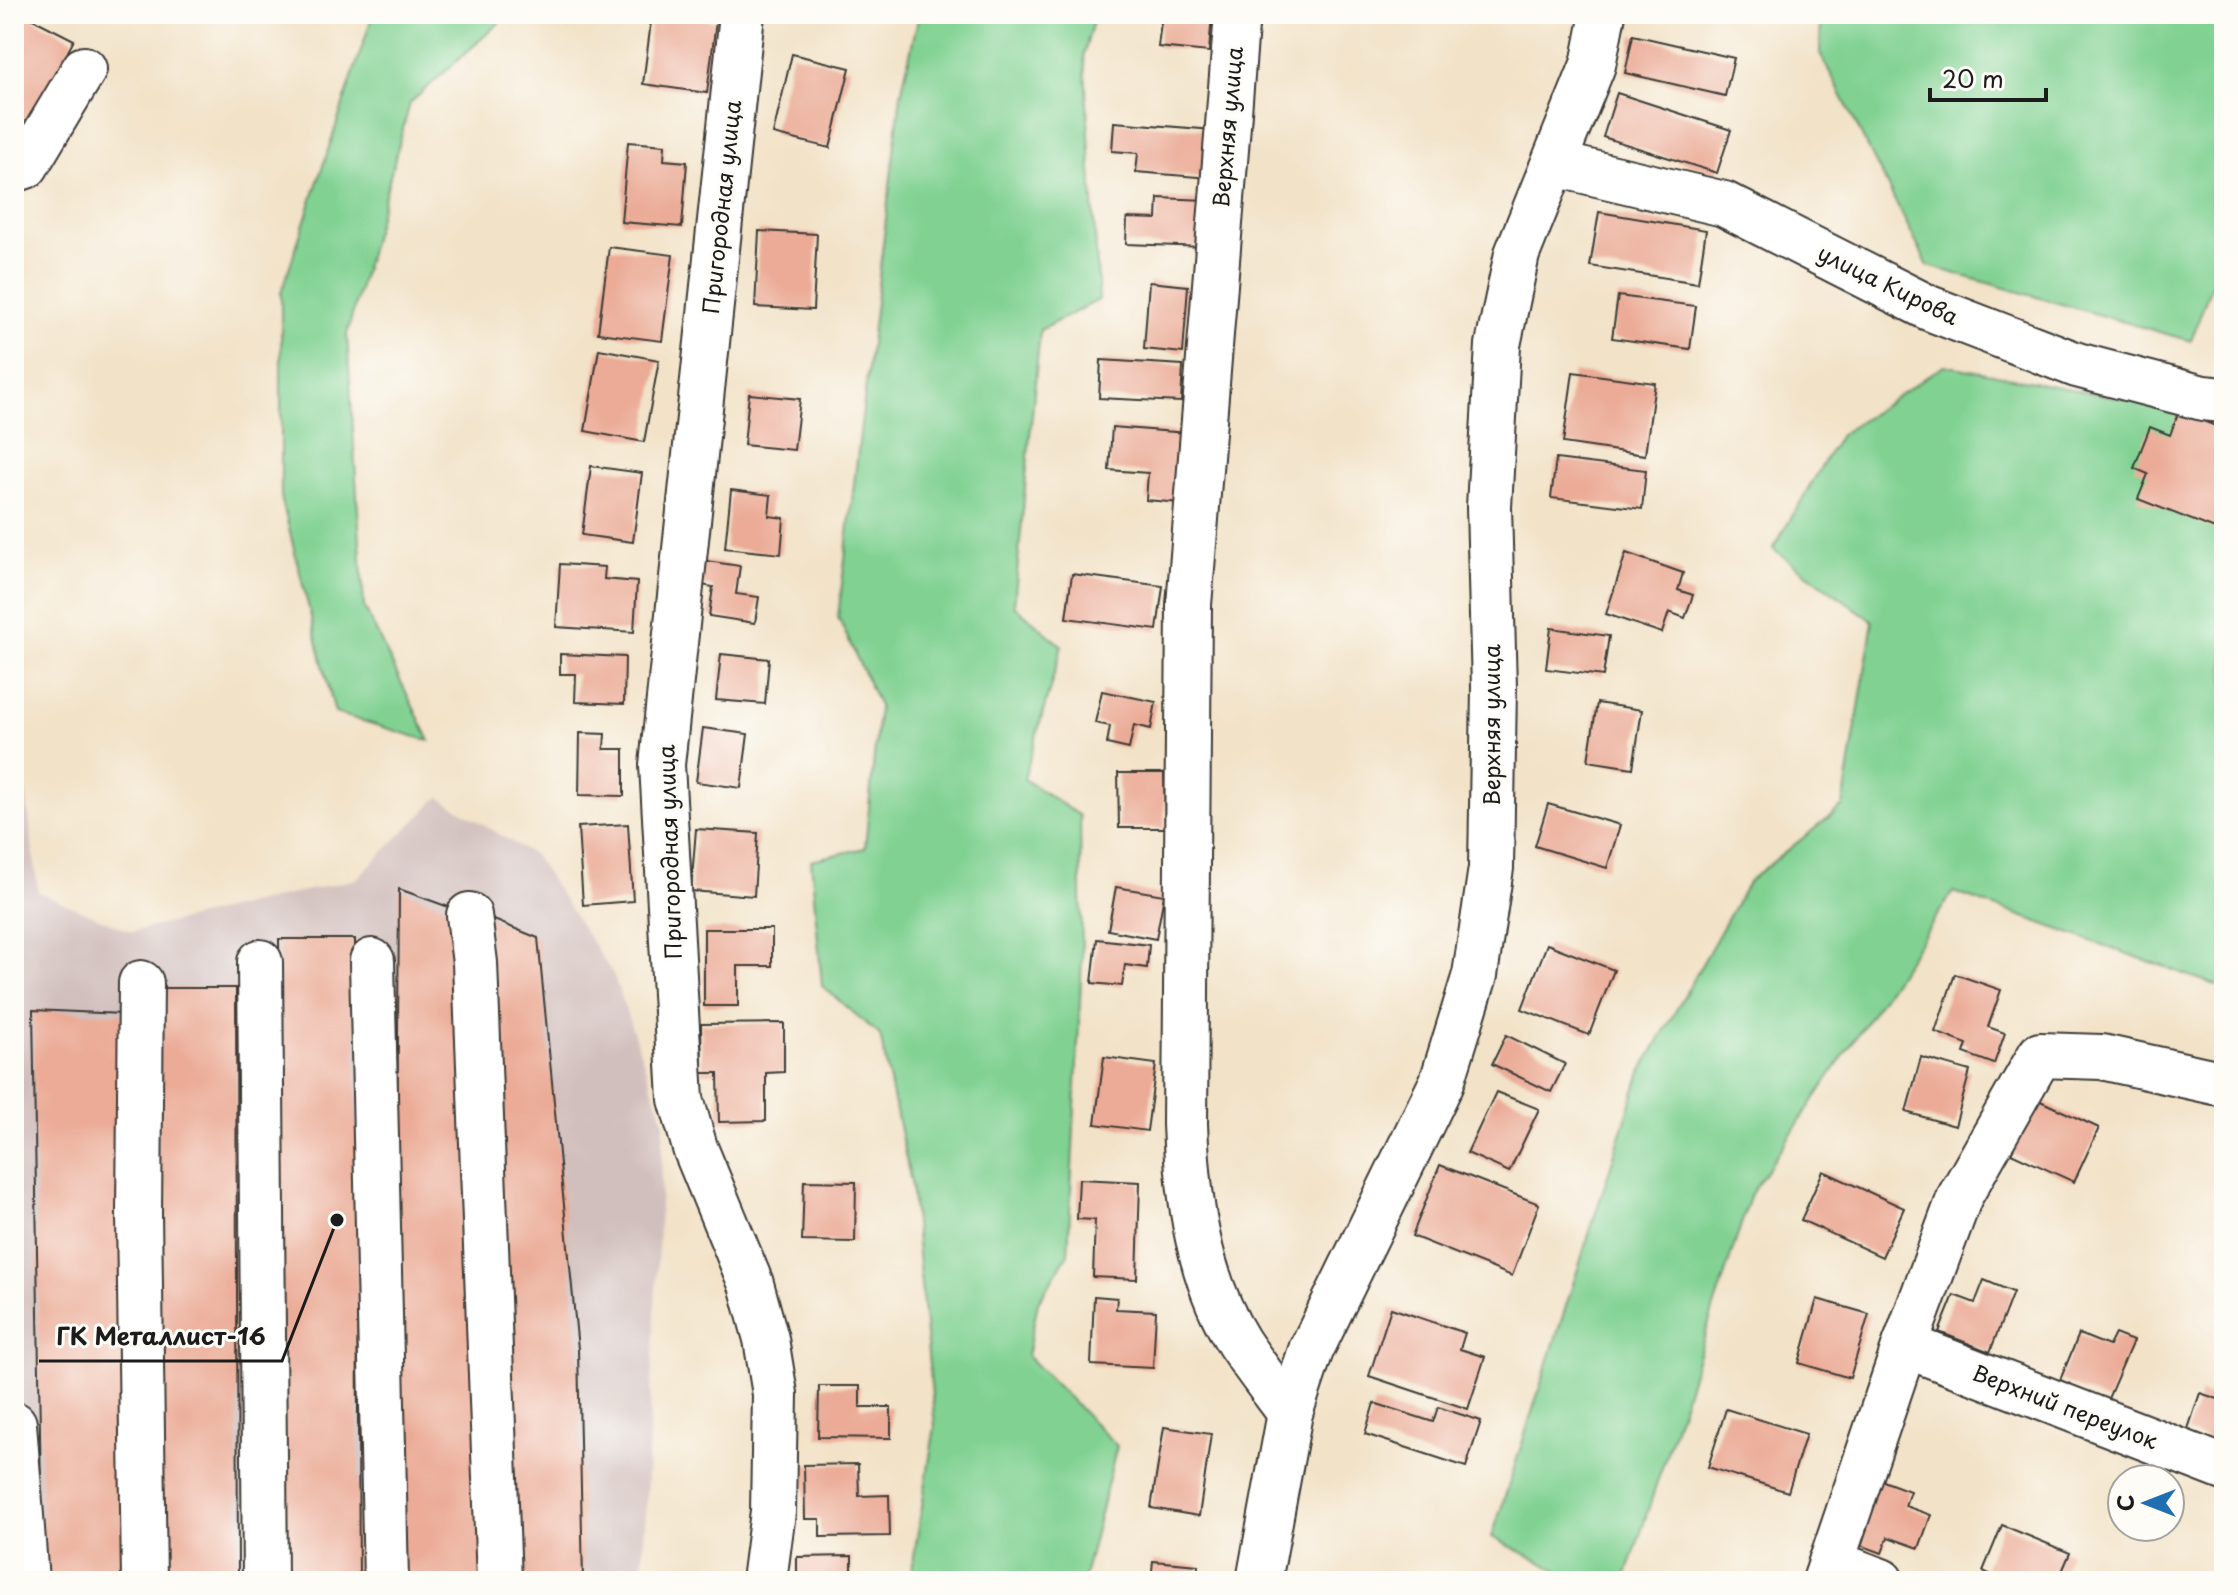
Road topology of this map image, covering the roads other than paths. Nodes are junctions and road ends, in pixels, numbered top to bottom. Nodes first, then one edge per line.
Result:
1 (742, 14) edge
2 (1237, 14) edge
3 (1603, 14) edge
4 (84, 69) dead end
5 (1555, 164) junction
6 (14, 170) edge
7 (2224, 400) edge
8 (469, 915) dead end
9 (372, 961) dead end
10 (260, 962) dead end
11 (141, 983) dead end
12 (2224, 1084) edge
13 (1905, 1345) junction
14 (1290, 1413) junction
15 (14, 1424) edge
16 (2224, 1468) edge
17 (1828, 1572) edge
18 (26, 1581) edge
19 (144, 1581) edge
20 (265, 1581) edge
21 (386, 1581) edge
22 (499, 1581) edge
23 (764, 1581) edge
24 (1259, 1581) edge
25 (1881, 1581) edge

1 - 23 street, Пригородная улица
2 - 14 street, Верхняя улица
3 - 5 street, Верхняя улица
4 - 6 street
5 - 7 street, улица Кирова
5 - 14 street, Верхняя улица
8 - 22 street
9 - 21 street
10 - 20 street
11 - 19 street
12 - 13 street
13 - 16 street, Верхний переулок
13 - 17 street
14 - 24 street, Верхняя улица
15 - 18 street
17 - 25 street

